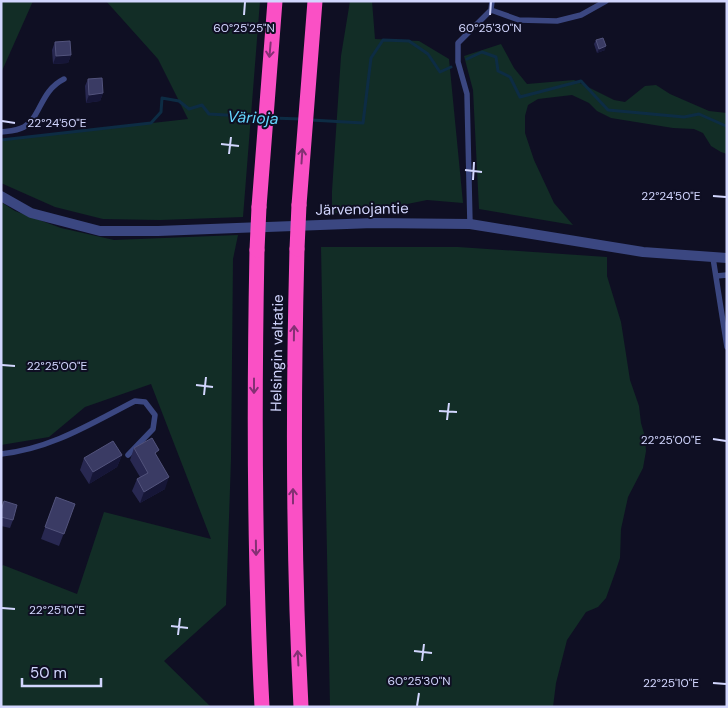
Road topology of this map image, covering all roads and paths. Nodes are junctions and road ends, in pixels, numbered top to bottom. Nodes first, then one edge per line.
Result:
1 (275, 1) edge
2 (315, 1) edge
3 (492, 1) edge
4 (606, 1) edge
5 (491, 10) junction
6 (64, 79) dead end
7 (1, 132) edge
8 (1, 196) edge
9 (470, 224) junction
10 (713, 258) junction
11 (727, 258) edge
12 (727, 275) edge
13 (716, 276) junction
14 (727, 348) edge
15 (1, 454) edge
16 (128, 455) dead end
17 (262, 707) edge
18 (301, 707) edge

1 -> 17 highway, Helsingin valtatie, bridge
18 -> 2 highway, Helsingin valtatie, bridge
3 - 5 lane
4 - 5 lane
5 - 9 lane
6 - 7 lane
8 - 9 street, Järvenojantie
9 - 10 street, Järvenojantie
10 - 11 street, Järvenojantie
10 - 13 lane
12 - 13 lane
13 - 14 lane
15 - 16 lane

